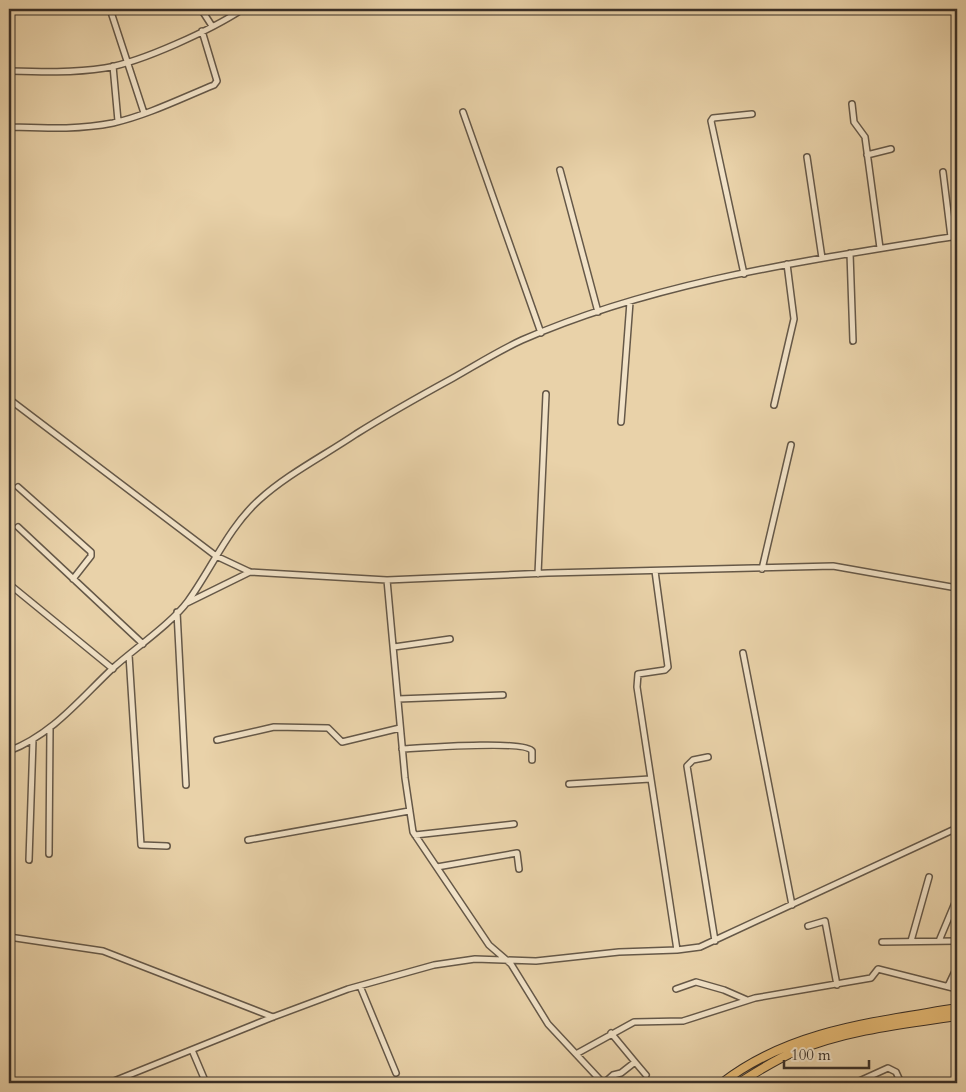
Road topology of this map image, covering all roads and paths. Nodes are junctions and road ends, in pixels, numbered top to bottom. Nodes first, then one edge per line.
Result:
1 (61, 9) edge
2 (110, 9) edge
3 (201, 9) edge
4 (243, 9) edge
5 (9, 10) edge
6 (212, 26) junction
7 (202, 31) junction
8 (128, 62) junction
9 (112, 66) junction
10 (9, 71) edge
11 (852, 104) dead end
12 (463, 112) dead end
13 (144, 113) junction
14 (752, 114) dead end
15 (118, 121) junction
16 (9, 127) edge
17 (891, 149) dead end
18 (867, 155) junction
19 (807, 157) dead end
20 (560, 170) dead end
21 (943, 172) dead end
22 (954, 236) edge
23 (880, 248) junction
24 (850, 253) junction
25 (822, 258) junction
26 (787, 264) junction
27 (744, 274) junction
28 (630, 302) junction
29 (598, 312) junction
30 (541, 333) junction
31 (853, 342) dead end
32 (546, 394) dead end
33 (9, 399) edge
34 (774, 405) dead end
35 (621, 422) dead end
36 (791, 445) dead end
37 (18, 487) dead end
38 (18, 527) dead end
39 (216, 556) junction
40 (762, 569) junction
41 (655, 571) junction
42 (250, 572) junction
43 (538, 574) junction
44 (73, 579) junction
45 (387, 580) junction
46 (9, 584) edge
47 (957, 588) edge
48 (187, 603) junction
49 (177, 612) junction
50 (450, 639) dead end
51 (142, 644) junction
52 (394, 647) junction
53 (743, 653) dead end
54 (129, 655) junction
55 (113, 669) junction
56 (503, 695) dead end
57 (398, 699) junction
58 (400, 728) junction
59 (50, 729) junction
60 (33, 740) junction
61 (217, 740) dead end
62 (402, 749) junction
63 (9, 751) edge
64 (708, 757) dead end
65 (532, 760) dead end
66 (650, 779) junction
67 (569, 784) dead end
68 (186, 785) dead end
69 (409, 811) junction
70 (514, 824) dead end
71 (957, 828) edge
72 (415, 835) junction
73 (248, 840) dead end
74 (167, 846) dead end
75 (49, 854) dead end
76 (29, 860) dead end
77 (437, 867) junction
78 (519, 869) dead end
79 (929, 877) dead end
80 (957, 898) edge
81 (792, 905) junction
82 (808, 926) dead end
83 (9, 937) edge
84 (715, 940) junction
85 (911, 941) junction
86 (939, 941) junction
87 (882, 942) dead end
88 (957, 942) edge
89 (677, 950) junction
90 (506, 960) junction
91 (957, 967) edge
92 (837, 985) junction
93 (360, 986) junction
94 (948, 986) junction
95 (676, 989) dead end
96 (957, 989) edge
97 (748, 1000) junction
98 (957, 1008) edge
99 (957, 1016) edge
100 (273, 1017) junction
101 (611, 1033) junction
102 (192, 1050) junction
103 (576, 1054) junction
104 (635, 1062) junction
105 (396, 1073) dead end
106 (646, 1074) dead end
107 (109, 1083) edge
108 (206, 1083) edge
109 (604, 1083) edge
110 (722, 1083) edge
111 (739, 1083) edge
112 (855, 1083) edge
113 (901, 1083) edge

1 - 5 street
2 - 8 street
3 - 6 street
4 - 6 street
6 - 7 street
7 - 8 street
7 - 13 street
8 - 9 street
8 - 13 street
9 - 10 street
9 - 15 street
11 - 18 street
12 - 30 street
13 - 15 street
14 - 27 street
15 - 16 street
17 - 18 street
18 - 23 street
19 - 25 street
20 - 29 street
21 - 22 street
22 - 23 street
23 - 24 street
24 - 25 street
24 - 31 street
25 - 26 street
26 - 27 street
26 - 34 street
27 - 28 street
28 - 29 street
28 - 35 street
29 - 30 street
30 - 39 street
32 - 43 street
33 - 39 street
36 - 40 street
37 - 44 street
38 - 44 street
39 - 42 street
39 - 48 street
40 - 41 street
40 - 47 street
41 - 43 street
41 - 66 street
42 - 45 street
42 - 48 street
43 - 45 street
44 - 51 street
45 - 52 street
46 - 55 street
48 - 49 street
49 - 51 street
49 - 68 street
50 - 52 street
51 - 54 street
52 - 57 street
53 - 81 street
54 - 55 street
54 - 74 street
55 - 59 street
56 - 57 street
57 - 58 street
58 - 61 street
58 - 62 street
59 - 60 street
59 - 75 street
60 - 63 street
60 - 76 street
62 - 65 street
62 - 69 street
64 - 84 street
66 - 67 street
66 - 89 street
69 - 72 street
69 - 73 street
70 - 72 street
71 - 81 street
72 - 77 street
77 - 78 street
77 - 90 street
79 - 85 street
80 - 86 street
81 - 84 street
82 - 92 street
83 - 100 street
84 - 89 street
85 - 86 street
85 - 87 street
86 - 88 street
89 - 90 street
90 - 93 street
90 - 103 street
91 - 94 street
92 - 94 street
92 - 97 street
93 - 100 street
93 - 105 street
94 - 96 street
95 - 97 street
97 - 101 street
98 - 110 highway
99 - 111 highway
100 - 102 street
101 - 103 street
101 - 104 street
102 - 107 street
102 - 108 street
103 - 109 street
104 - 106 street
104 - 109 street
112 - 113 street

